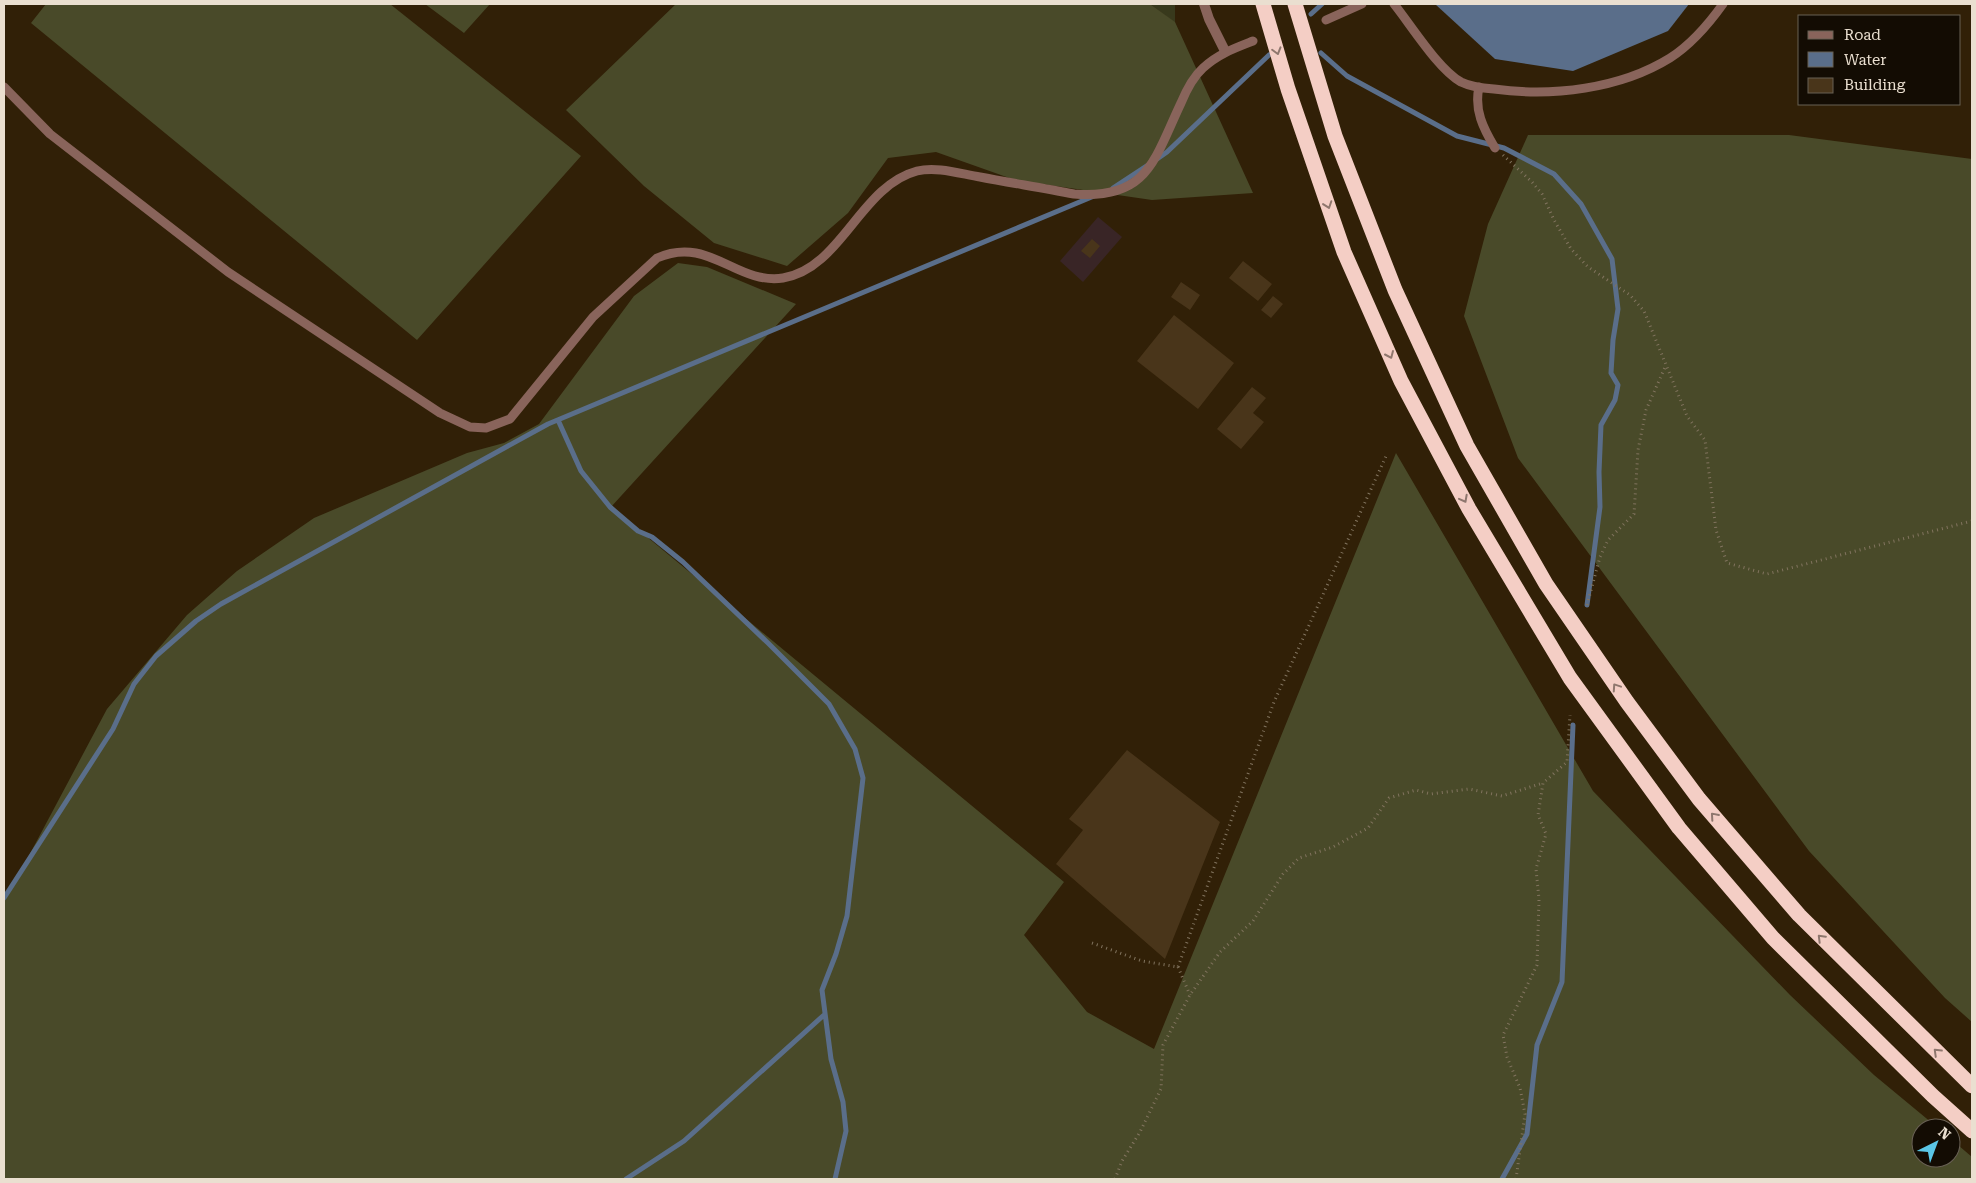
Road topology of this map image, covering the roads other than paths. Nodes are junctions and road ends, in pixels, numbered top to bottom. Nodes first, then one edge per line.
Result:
1 (1204, 4) edge
2 (1263, 4) edge
3 (1295, 4) edge
4 (1362, 4) edge
5 (1394, 4) edge
6 (1723, 4) edge
7 (1326, 20) dead end
8 (1253, 41) dead end
9 (1225, 51) junction
10 (4, 87) edge
11 (1479, 87) junction
12 (1495, 148) road end
13 (1972, 1086) edge
14 (1972, 1131) edge

1 - 9 street
2 -> 14 highway
13 -> 3 highway
4 - 7 lane
5 - 11 lane
6 - 11 lane
8 - 9 lane
9 - 10 lane
11 - 12 lane

